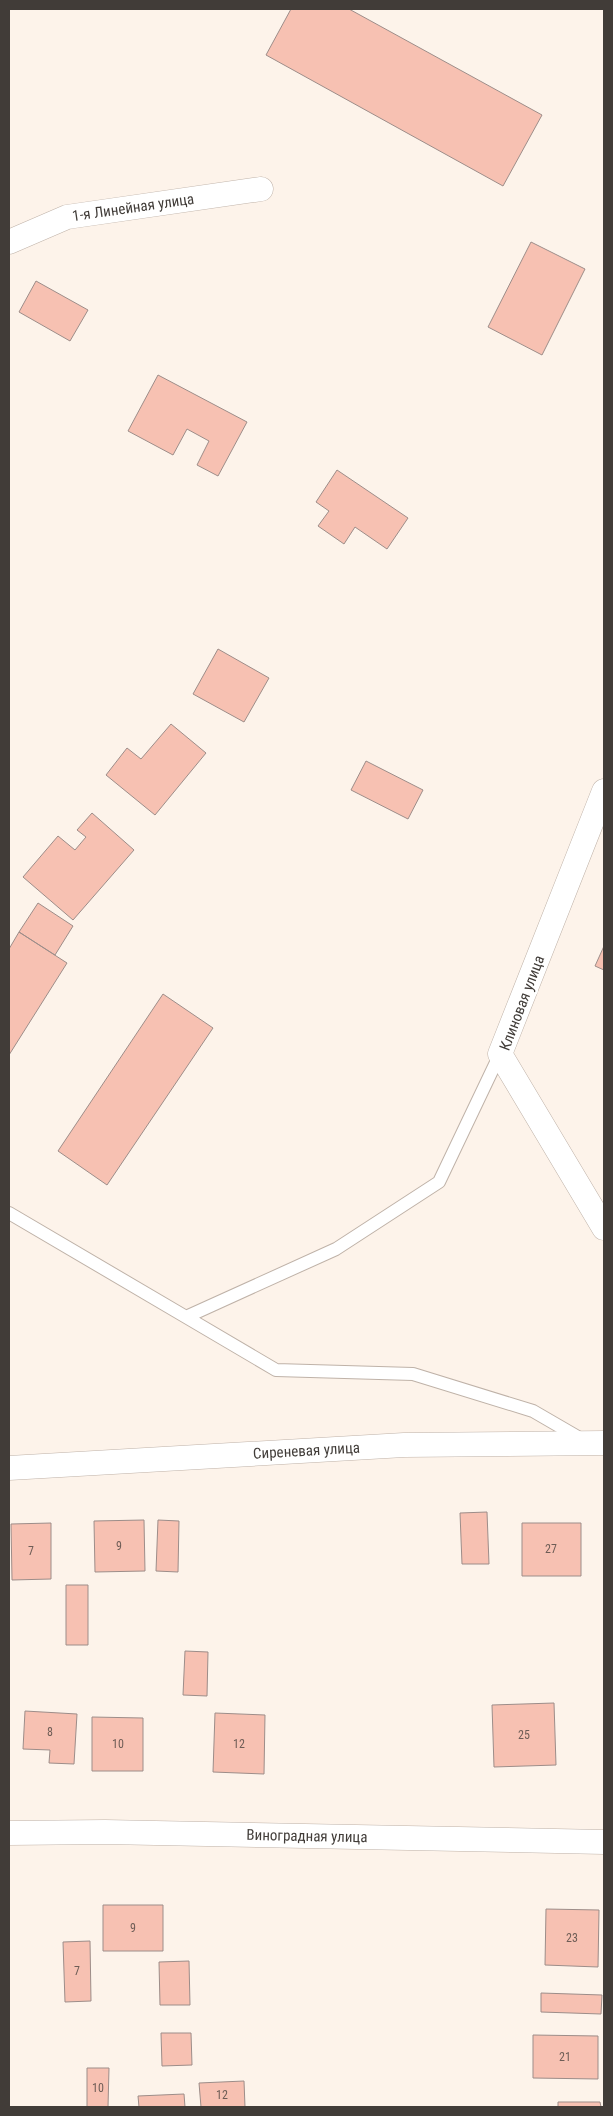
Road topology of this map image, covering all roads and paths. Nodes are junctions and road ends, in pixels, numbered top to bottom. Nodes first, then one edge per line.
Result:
1 (262, 189) dead end
2 (9, 242) edge
3 (604, 791) edge
4 (500, 1054) junction
5 (9, 1213) edge
6 (604, 1228) edge
7 (186, 1317) junction
8 (597, 1443) edge
9 (9, 1468) edge
10 (9, 1833) edge
11 (604, 1842) edge

1 - 2 street, 1-я Линейная улица
3 - 4 street, Клиновая улица
4 - 6 street, Клиновая улица
4 - 7 lane
5 - 7 lane
7 - 8 lane
8 - 9 street, Сиреневая улица
10 - 11 street, Виноградная улица

